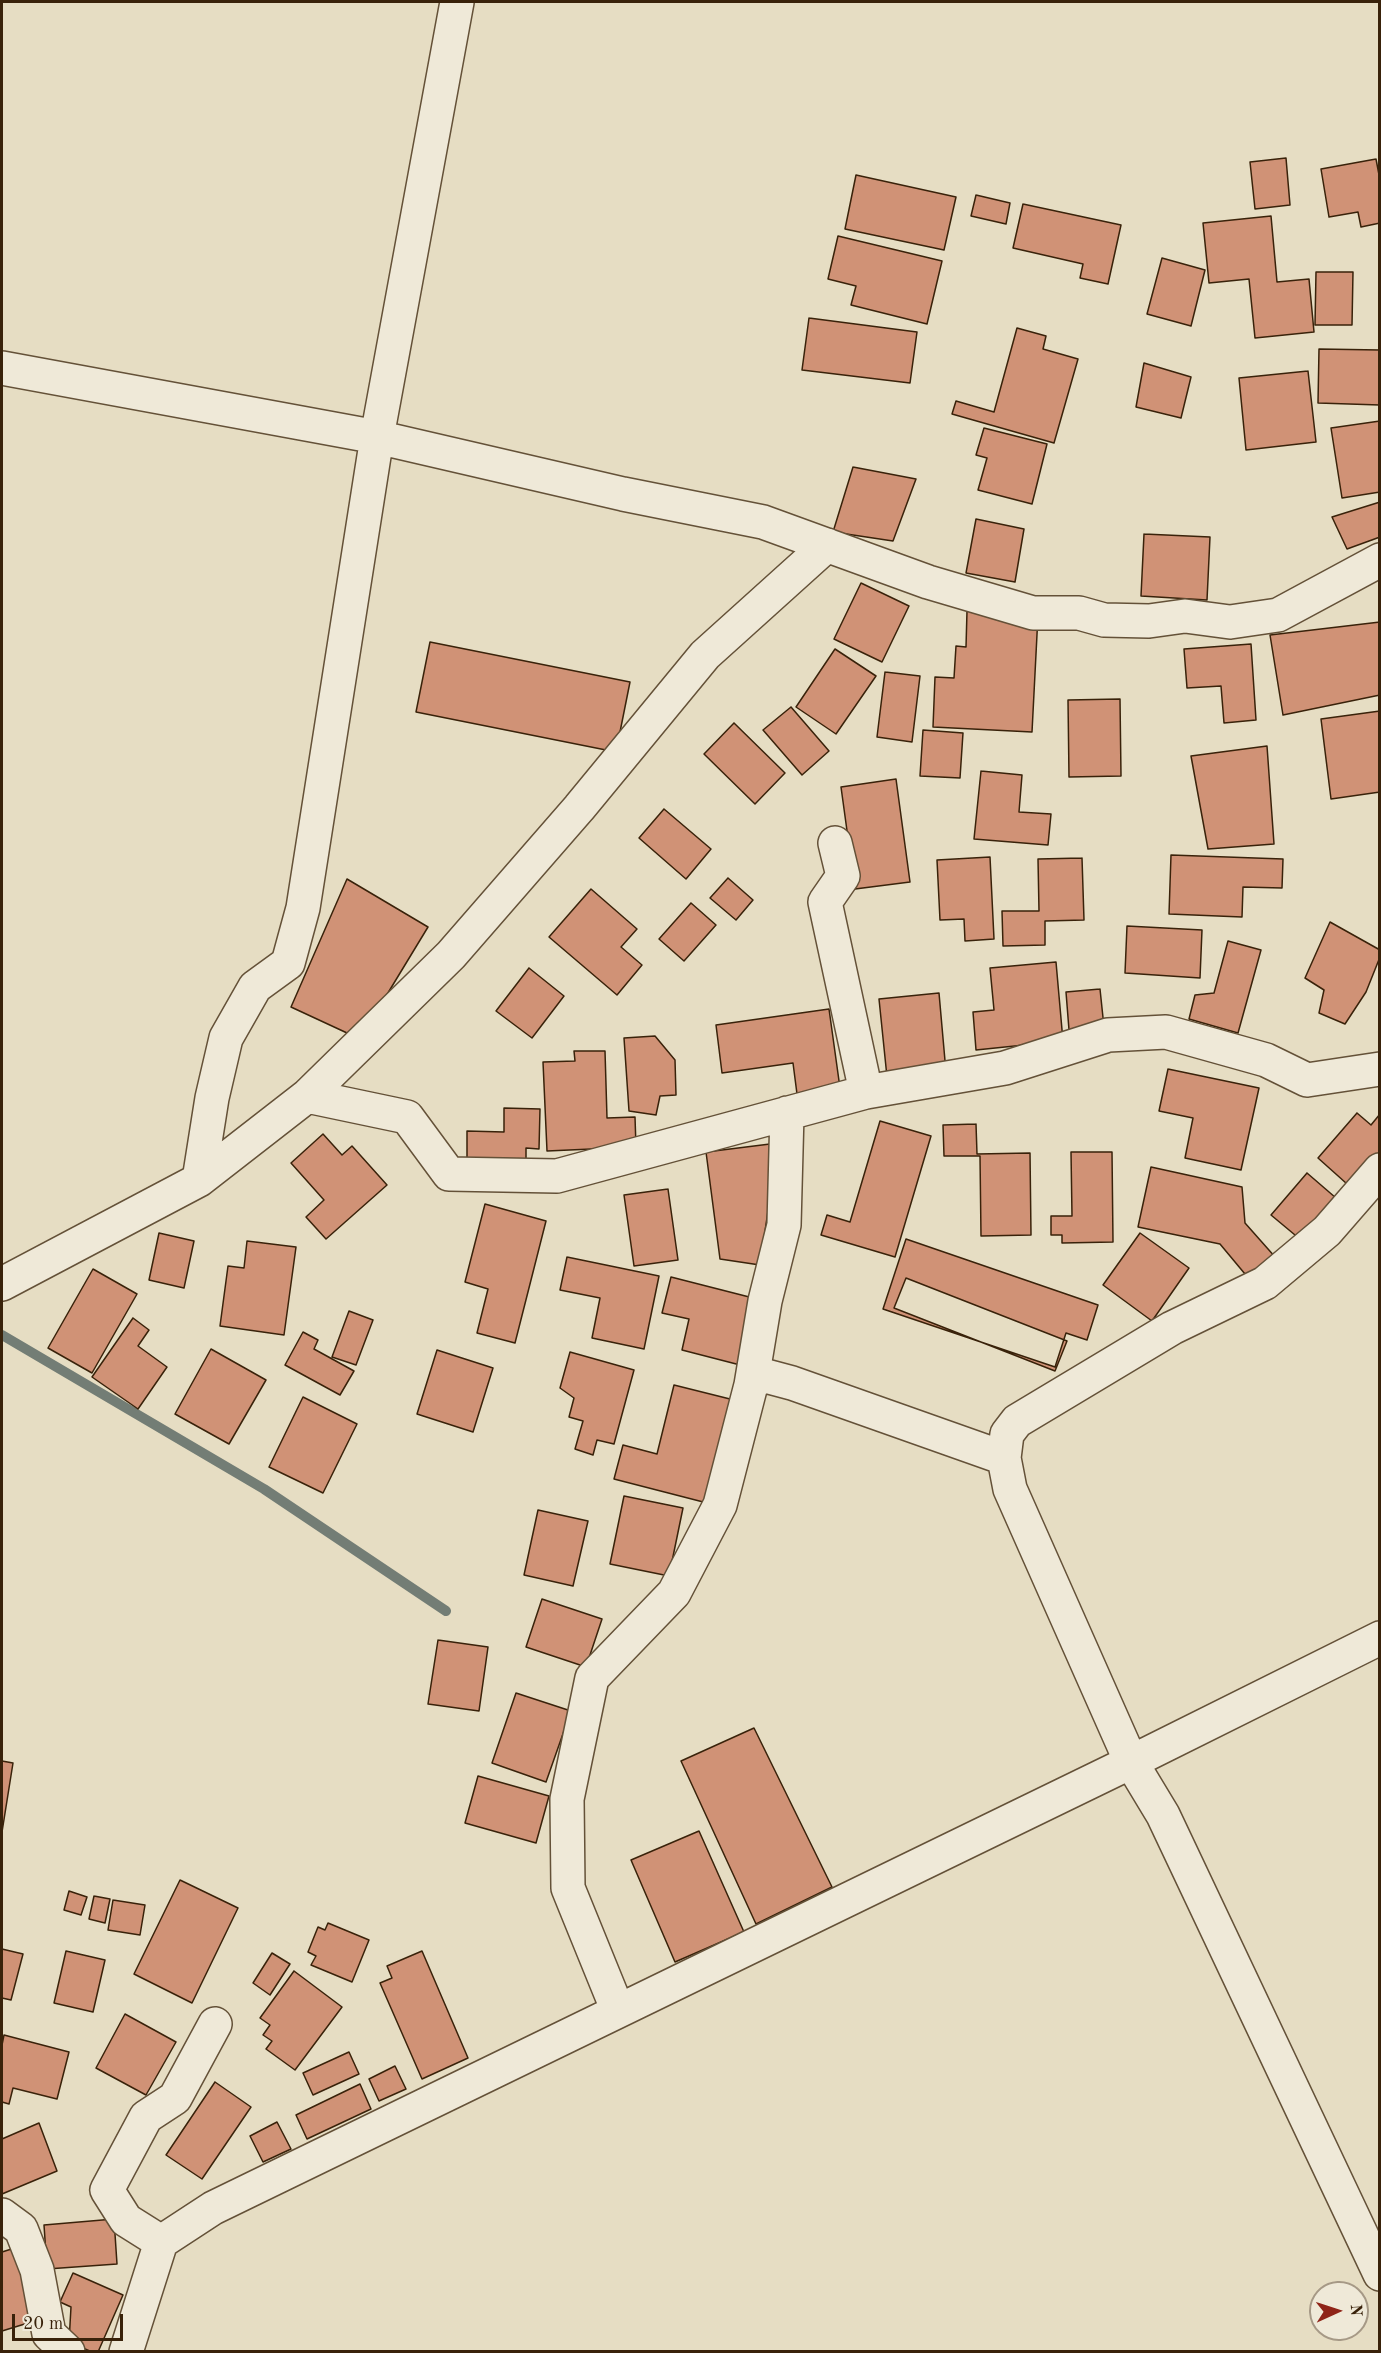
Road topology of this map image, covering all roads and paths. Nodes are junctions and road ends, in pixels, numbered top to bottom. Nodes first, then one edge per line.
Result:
1 (457, 2) edge
2 (2, 368) edge
3 (377, 437) junction
4 (827, 545) junction
5 (1380, 560) edge
6 (836, 843) dead end
7 (1380, 1069) edge
8 (866, 1092) junction
9 (307, 1096) junction
10 (787, 1113) junction
11 (1380, 1170) edge
12 (199, 1180) junction
13 (2, 1284) edge
14 (751, 1385) junction
15 (1004, 1458) junction
16 (1380, 1638) edge
17 (1131, 1762) junction
18 (618, 2011) junction
19 (215, 2024) dead end
20 (2, 2215) edge
21 (161, 2242) junction
22 (1380, 2274) edge
23 (68, 2352) edge
24 (126, 2352) edge

1 - 3 street
2 - 3 street
3 - 4 street
3 - 12 street
4 - 5 street
4 - 9 street
6 - 8 street
7 - 8 street
8 - 10 street
9 - 10 street
9 - 12 street
10 - 14 street
11 - 15 street
12 - 13 street
14 - 15 street
14 - 18 street
15 - 17 street
16 - 17 street
17 - 18 street
17 - 22 street
18 - 21 street
19 - 21 street
20 - 23 street
21 - 24 street

